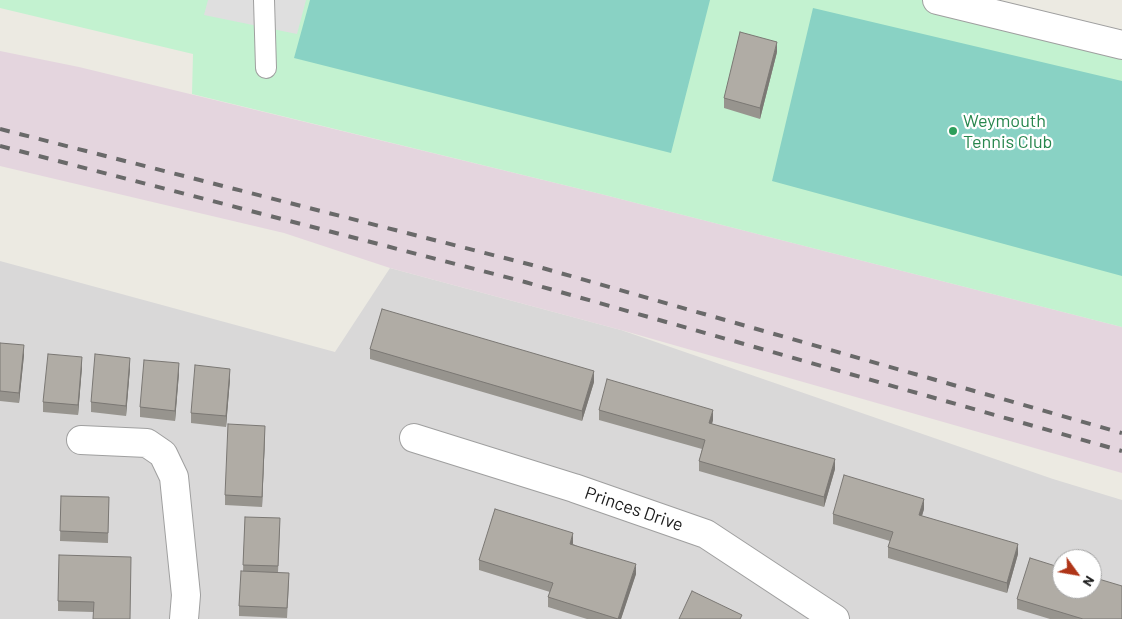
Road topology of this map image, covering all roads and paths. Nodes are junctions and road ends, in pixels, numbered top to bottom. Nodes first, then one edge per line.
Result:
1 (264, 0) edge
2 (937, 0) edge
3 (1122, 45) edge
4 (266, 68) dead end
5 (414, 438) dead end
6 (81, 440) dead end
7 (184, 619) edge
8 (835, 619) edge

1 - 4 lane
2 - 3 street
5 - 8 street, Princes Drive
6 - 7 street

